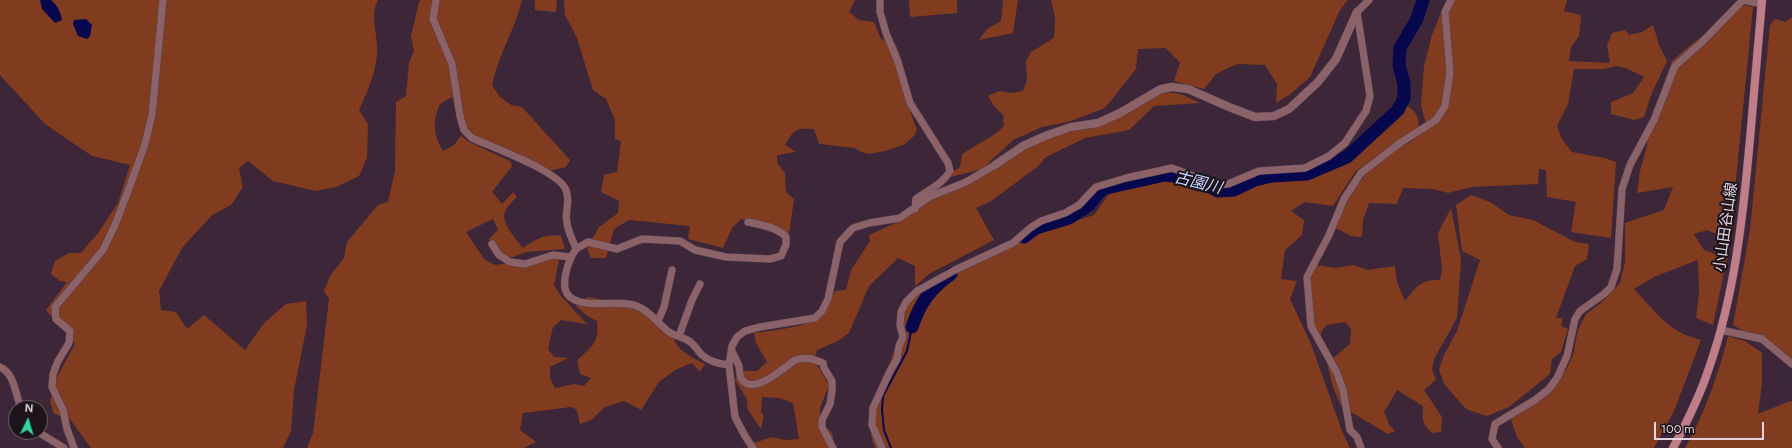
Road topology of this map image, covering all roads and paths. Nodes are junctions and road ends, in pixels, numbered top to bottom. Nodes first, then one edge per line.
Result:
1 (163, 0) edge
2 (436, 0) edge
3 (880, 0) edge
4 (1369, 0) edge
5 (1451, 0) edge
6 (1743, 0) edge
7 (1762, 2) edge
8 (1357, 12) junction
9 (995, 165) joint
10 (915, 209) junction
11 (748, 222) dead end
12 (492, 244) dead end
13 (576, 249) junction
14 (570, 257) junction
15 (672, 270) dead end
16 (700, 284) dead end
17 (658, 321) junction
18 (1721, 330) junction
19 (679, 336) junction
20 (731, 350) junction
21 (1792, 364) edge
22 (729, 365) junction
23 (0, 367) edge
24 (18, 400) edge
25 (48, 438) edge
26 (64, 448) edge
27 (74, 448) edge
28 (753, 448) edge
29 (833, 448) edge
30 (882, 448) edge
31 (1361, 448) edge
32 (1498, 448) edge
33 (1673, 448) edge

1 - 27 street
2 - 13 street
3 - 10 street
4 - 8 street
5 - 31 street
6 - 7 street
6 - 32 street
7 - 18 main road, 小山田谷山線
8 - 9 street
8 - 30 street
9 - 10 street
10 - 20 street
11 - 13 street
12 - 14 street
13 - 14 street
14 - 17 street
15 - 17 street
16 - 19 street
17 - 19 street
18 - 21 street
18 - 33 main road, 小山田谷山線
19 - 22 street
20 - 22 street
20 - 29 street
22 - 28 street
23 - 24 street
25 - 26 street

